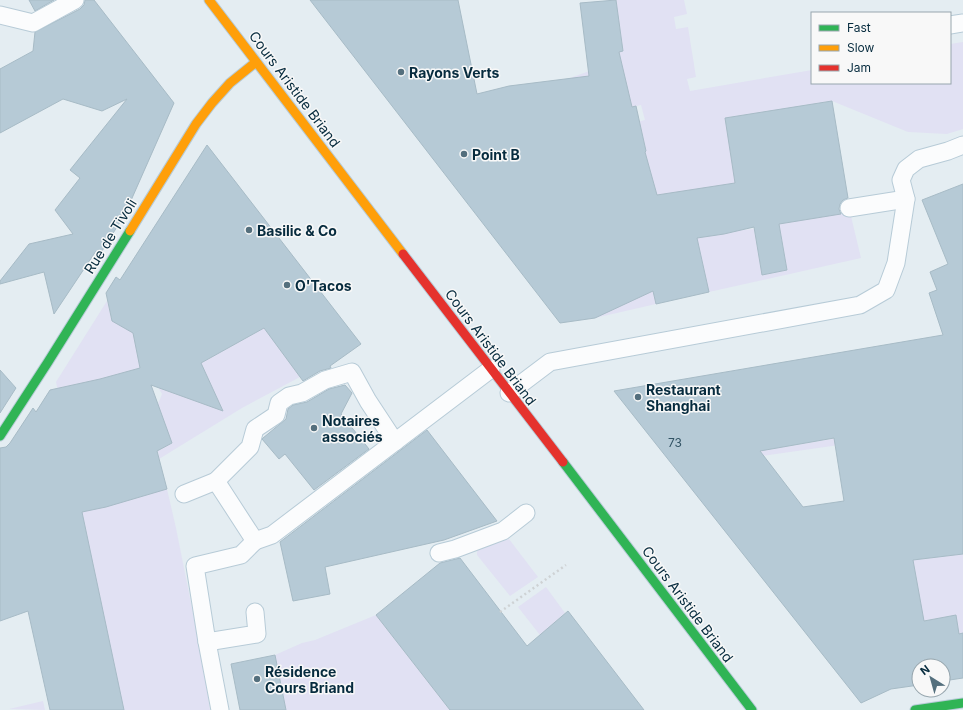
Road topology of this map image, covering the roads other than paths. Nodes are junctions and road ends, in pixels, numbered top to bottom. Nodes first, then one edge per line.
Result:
1 (75, 0) edge
2 (209, 0) edge
3 (0, 14) edge
4 (963, 23) edge
5 (951, 25) edge
6 (256, 62) junction
7 (963, 146) edge
8 (906, 199) junction
9 (849, 208) dead end
10 (491, 369) junction
11 (509, 393) junction
12 (0, 436) edge
13 (395, 442) junction
14 (216, 481) junction
15 (184, 494) dead end
16 (526, 513) dead end
17 (255, 541) junction
18 (439, 553) dead end
19 (255, 612) dead end
20 (207, 642) junction
21 (963, 703) edge
22 (220, 710) edge
23 (752, 710) edge
24 (915, 710) edge

1 - 3 lane
2 - 6 street, Cours Aristide Briand
4 - 5 lane
6 - 10 street, Cours Aristide Briand
6 - 12 street, Rue de Tivoli
7 - 8 lane
8 - 9 lane
8 - 11 lane
10 - 11 street, Cours Aristide Briand
10 - 13 lane
11 - 23 street, Cours Aristide Briand
13 - 14 lane
13 - 17 lane
14 - 15 lane
14 - 17 lane
16 - 18 lane
17 - 20 lane
19 - 20 lane
20 - 22 lane
21 - 24 street

